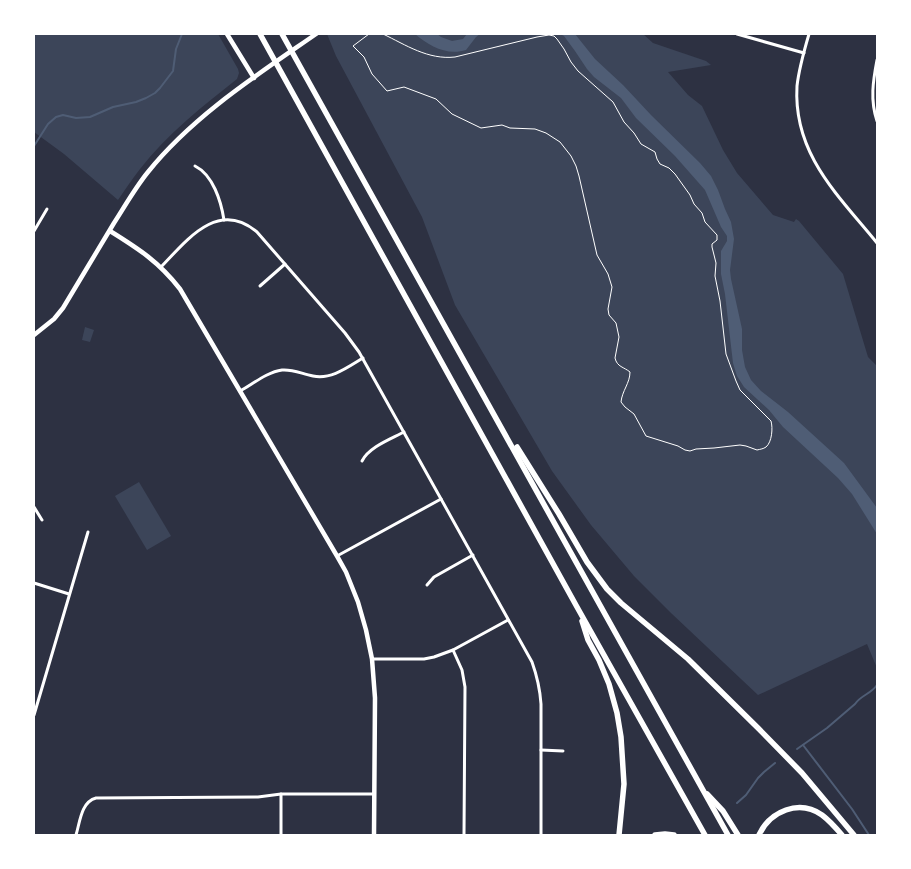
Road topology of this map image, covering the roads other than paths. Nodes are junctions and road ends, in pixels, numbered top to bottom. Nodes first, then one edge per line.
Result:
1 (227, 34) edge
2 (260, 34) edge
3 (315, 34) edge
4 (737, 34) edge
5 (809, 34) edge
6 (284, 36) edge
7 (804, 53) junction
8 (877, 60) edge
9 (254, 78) junction
10 (877, 121) edge
11 (195, 166) dead end
12 (47, 209) dead end
13 (224, 220) junction
14 (34, 231) edge
15 (110, 231) junction
16 (877, 243) edge
17 (284, 264) junction
18 (161, 267) junction
19 (260, 286) dead end
20 (34, 335) edge
21 (363, 358) junction
22 (480, 388) junction
23 (240, 391) junction
24 (404, 432) junction
25 (362, 460) dead end
26 (441, 499) junction
27 (34, 507) edge
28 (42, 520) dead end
29 (88, 532) dead end
30 (473, 555) junction
31 (337, 556) junction
32 (34, 583) edge
33 (427, 585) dead end
34 (69, 594) junction
35 (577, 607) junction
36 (508, 620) junction
37 (453, 650) junction
38 (372, 659) junction
39 (34, 696) edge
40 (39, 698) junction
41 (34, 715) edge
42 (541, 750) junction
43 (563, 751) dead end
44 (702, 789) junction
45 (281, 794) junction
46 (374, 794) junction
47 (76, 835) edge
48 (281, 835) edge
49 (374, 835) edge
50 (464, 835) edge
51 (541, 835) edge
52 (619, 835) edge
53 (654, 835) edge
54 (674, 835) edge
55 (705, 835) edge
56 (728, 835) edge
57 (738, 835) edge
58 (759, 835) edge
59 (842, 835) edge
60 (854, 835) edge

1 - 9 main road
2 - 35 highway
3 - 9 main road
4 - 7 street
5 - 7 street
6 - 22 highway
7 - 16 street
8 - 10 street
9 - 15 main road
11 - 13 street
12 - 14 street
13 - 17 street
13 - 18 street
15 - 18 main road
15 - 20 main road
17 - 19 street
17 - 21 street
18 - 23 main road
21 - 23 street
21 - 24 street
22 - 44 highway
22 - 60 highway
23 - 31 main road
24 - 25 street
24 - 26 street
26 - 30 street
26 - 31 street
27 - 28 street
29 - 34 street
30 - 33 street
30 - 36 street
31 - 38 main road
32 - 34 street
34 - 40 street
35 - 52 highway
35 - 55 highway
36 - 37 street
36 - 42 street
37 - 38 street
37 - 50 street
38 - 46 main road
39 - 40 street
40 - 41 street
42 - 43 street
42 - 51 street
44 - 56 highway
44 - 57 highway
45 - 46 street
45 - 47 street
45 - 48 street
46 - 49 main road
53 - 54 highway
58 - 59 highway

